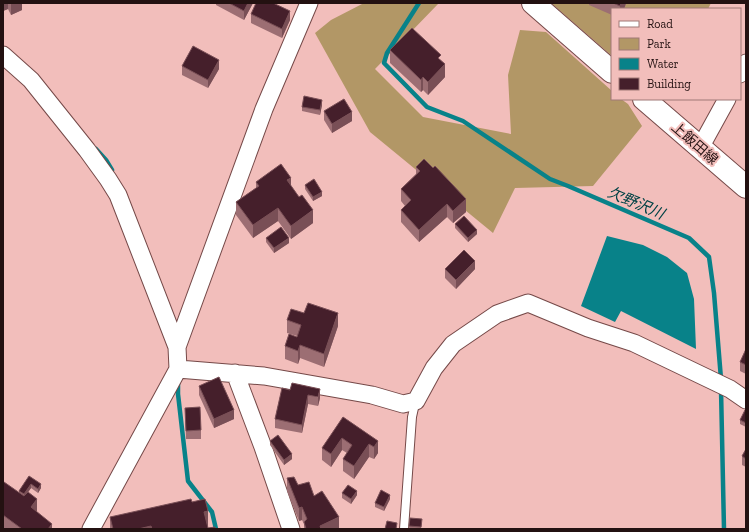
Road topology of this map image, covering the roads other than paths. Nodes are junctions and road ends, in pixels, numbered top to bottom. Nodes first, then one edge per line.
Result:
1 (309, 3) edge
2 (533, 3) edge
3 (3, 55) edge
4 (746, 63) edge
5 (611, 71) edge
6 (741, 72) edge
7 (645, 100) edge
8 (726, 100) edge
9 (700, 148) junction
10 (746, 187) edge
11 (177, 347) junction
12 (178, 369) junction
13 (235, 373) junction
14 (746, 400) edge
15 (412, 402) junction
16 (91, 529) edge
17 (291, 529) edge
18 (404, 529) edge

1 - 11 street
2 - 5 main road
3 - 11 street
4 - 6 street
7 - 9 main road, 上飯田線
8 - 9 street
9 - 10 main road, 上飯田線
11 - 12 street
12 - 13 street
12 - 16 street
13 - 15 street
13 - 17 street
14 - 15 street
15 - 18 lane

